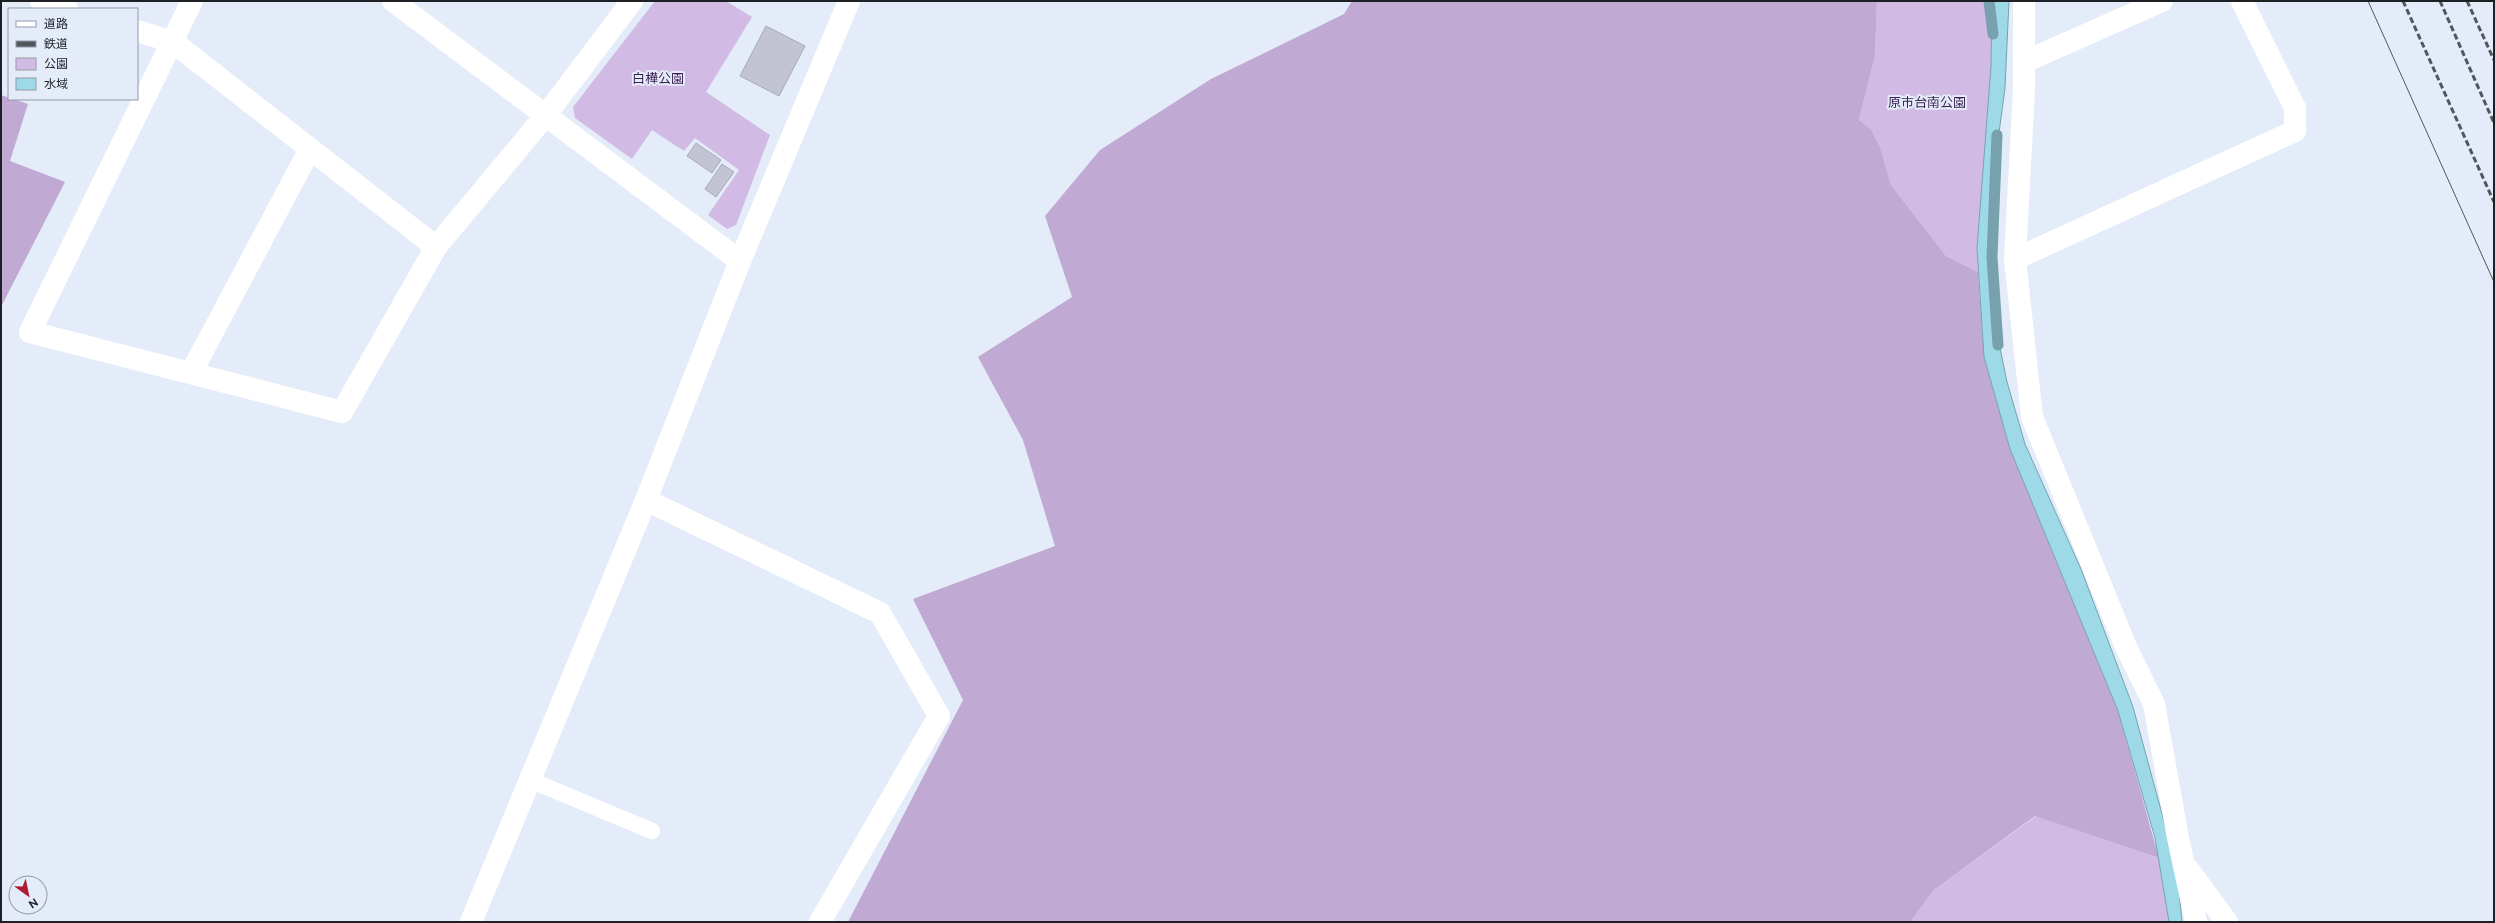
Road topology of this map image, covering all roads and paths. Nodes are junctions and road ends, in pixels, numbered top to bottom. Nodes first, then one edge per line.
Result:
1 (41, 1) edge
2 (192, 1) edge
3 (393, 1) edge
4 (632, 1) edge
5 (849, 1) edge
6 (2024, 1) edge
7 (2162, 1) edge
8 (2242, 1) edge
9 (64, 8) edge
10 (138, 31) edge
11 (173, 42) junction
12 (2024, 62) junction
13 (546, 115) junction
14 (310, 149) junction
15 (436, 247) junction
16 (2015, 260) junction
17 (740, 261) junction
18 (191, 373) junction
19 (646, 500) junction
20 (530, 780) junction
21 (652, 830) dead end
22 (2183, 863) junction
23 (471, 922) edge
24 (820, 922) edge
25 (2196, 922) edge
26 (2227, 922) edge

1 - 9 street
2 - 11 street
3 - 13 street
4 - 13 street
5 - 17 street
6 - 12 street
7 - 12 street
8 - 16 street
10 - 11 street
11 - 14 street
11 - 18 street
12 - 16 street
13 - 15 street
13 - 17 street
14 - 15 street
14 - 18 street
15 - 18 street
16 - 22 street
17 - 19 street
19 - 20 street
19 - 24 street
20 - 21 lane
20 - 23 street
22 - 25 street
22 - 26 street

